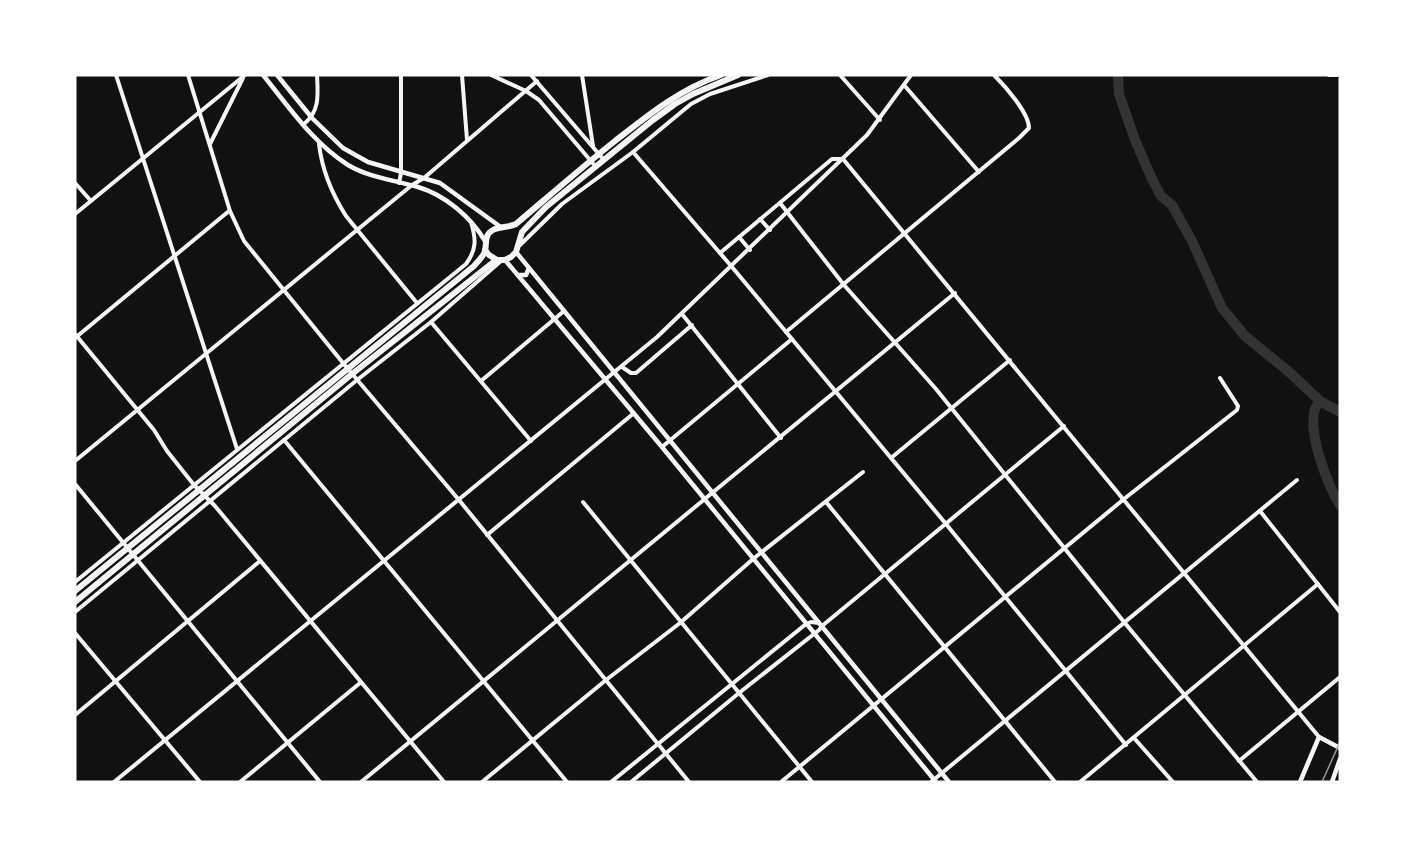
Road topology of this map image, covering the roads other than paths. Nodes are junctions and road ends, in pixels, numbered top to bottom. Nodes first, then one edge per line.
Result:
1 (116, 75) edge
2 (188, 75) edge
3 (245, 75) edge
4 (263, 75) edge
5 (277, 75) edge
6 (317, 75) edge
7 (401, 75) edge
8 (462, 75) edge
9 (491, 75) edge
10 (531, 75) edge
11 (582, 75) edge
12 (720, 75) edge
13 (738, 75) edge
14 (768, 75) edge
15 (840, 75) edge
16 (911, 75) edge
17 (994, 75) edge
18 (1329, 75) edge
19 (1337, 75) edge
20 (537, 81) junction
21 (904, 85) junction
22 (526, 91) junction
23 (693, 94) junction
24 (710, 94) junction
25 (200, 112) junction
26 (312, 118) junction
27 (880, 120) junction
28 (304, 124) junction
29 (467, 141) junction
30 (209, 144) junction
31 (319, 144) junction
32 (593, 147) junction
33 (633, 152) junction
34 (599, 154) junction
35 (142, 159) junction
36 (843, 159) junction
37 (591, 160) junction
38 (604, 160) junction
39 (596, 167) junction
40 (979, 172) junction
41 (401, 173) junction
42 (424, 178) junction
43 (75, 183) edge
44 (399, 183) junction
45 (412, 185) junction
46 (91, 201) junction
47 (780, 203) junction
48 (230, 211) junction
49 (788, 213) junction
50 (75, 214) edge
51 (760, 219) junction
52 (471, 222) junction
53 (504, 228) junction
54 (357, 230) junction
55 (770, 230) junction
56 (905, 233) junction
57 (739, 237) junction
58 (485, 242) junction
59 (517, 247) junction
60 (485, 249) junction
61 (750, 250) junction
62 (720, 253) junction
63 (175, 256) junction
64 (501, 260) junction
65 (732, 267) junction
66 (529, 268) junction
67 (518, 275) junction
68 (844, 285) junction
69 (285, 291) junction
70 (955, 293) junction
71 (417, 303) junction
72 (564, 311) junction
73 (682, 314) junction
74 (555, 319) junction
75 (431, 322) junction
76 (692, 325) junction
77 (786, 332) junction
78 (76, 336) edge
79 (792, 339) junction
80 (895, 343) junction
81 (205, 353) junction
82 (1010, 360) junction
83 (343, 363) junction
84 (622, 367) junction
85 (350, 371) junction
86 (615, 374) junction
87 (1220, 378) dead end
88 (357, 380) junction
89 (605, 380) junction
90 (481, 381) junction
91 (738, 383) junction
92 (835, 392) junction
93 (137, 409) junction
94 (952, 409) junction
95 (634, 413) junction
96 (1064, 426) junction
97 (781, 438) junction
98 (284, 440) junction
99 (670, 440) junction
100 (531, 441) junction
101 (662, 447) junction
102 (237, 449) junction
103 (891, 458) junction
104 (75, 461) edge
105 (863, 472) dead end
106 (1005, 476) junction
107 (1298, 480) dead end
108 (75, 484) edge
109 (196, 488) junction
110 (713, 493) junction
111 (208, 499) junction
112 (1124, 499) junction
113 (459, 500) junction
114 (705, 500) junction
115 (583, 502) dead end
116 (826, 502) junction
117 (1260, 512) junction
118 (171, 513) junction
119 (176, 520) junction
120 (946, 524) junction
121 (487, 535) junction
122 (122, 541) junction
123 (127, 548) junction
124 (1065, 549) junction
125 (762, 552) junction
126 (135, 558) junction
127 (753, 559) junction
128 (260, 561) junction
129 (631, 561) junction
130 (384, 562) junction
131 (1184, 573) junction
132 (885, 574) junction
133 (75, 582) edge
134 (1318, 584) junction
135 (75, 591) edge
136 (1006, 598) junction
137 (75, 602) edge
138 (75, 612) edge
139 (1340, 612) edge
140 (556, 621) junction
141 (188, 622) junction
142 (311, 622) junction
143 (1124, 622) junction
144 (680, 623) junction
145 (806, 624) junction
146 (822, 626) junction
147 (75, 633) edge
148 (814, 633) junction
149 (1245, 646) junction
150 (945, 648) junction
151 (1065, 672) junction
152 (1340, 676) edge
153 (606, 680) junction
154 (115, 682) junction
155 (238, 682) junction
156 (483, 682) junction
157 (360, 683) junction
158 (731, 684) junction
159 (739, 693) junction
160 (1186, 695) junction
161 (883, 699) junction
162 (874, 707) junction
163 (1298, 711) junction
164 (75, 715) edge
165 (1005, 721) junction
166 (1319, 737) junction
167 (1134, 738) junction
168 (165, 740) junction
169 (532, 741) junction
170 (288, 742) junction
171 (410, 742) junction
172 (658, 743) junction
173 (1126, 745) junction
174 (1340, 748) edge
175 (666, 753) junction
176 (1340, 759) edge
177 (1239, 760) junction
178 (800, 766) junction
179 (942, 773) junction
180 (933, 781) edge
181 (114, 782) edge
182 (200, 782) edge
183 (240, 782) edge
184 (320, 782) edge
185 (361, 782) edge
186 (444, 782) edge
187 (482, 782) edge
188 (567, 782) edge
189 (611, 782) edge
190 (631, 782) edge
191 (689, 782) edge
192 (781, 782) edge
193 (812, 782) edge
194 (950, 782) edge
195 (1055, 782) edge
196 (1080, 782) edge
197 (1173, 782) edge
198 (1257, 782) edge
199 (1300, 782) edge
200 (1332, 782) edge

1 - 35 street
2 - 25 street
3 - 25 street
3 - 30 street
4 - 28 street
5 - 26 street
6 - 26 street
7 - 41 street
8 - 29 street
9 - 22 street
10 - 20 street
11 - 32 street
12 - 34 highway
13 - 23 highway
14 - 24 street
15 - 27 street
16 - 21 street
17 - 40 street
18 - 19 street
20 - 22 street
20 - 32 street
21 - 27 street
21 - 40 street
22 - 29 street
22 - 37 street
23 - 24 street
23 - 38 highway
24 - 33 street
25 - 30 street
25 - 35 street
26 - 28 street
26 - 41 street
27 - 36 street
28 - 31 street
29 - 42 street
30 - 48 street
31 - 44 street
31 - 54 street
32 - 34 street
33 - 59 street
33 - 62 street
34 - 37 highway
34 - 38 street
35 - 46 street
35 - 63 street
36 - 47 street
36 - 49 street
36 - 56 street
37 - 39 street
37 - 53 highway
38 - 39 highway
39 - 59 highway
40 - 56 street
41 - 42 street
41 - 44 street
42 - 45 street
42 - 53 street
43 - 46 street
44 - 45 street
45 - 52 street
45 - 54 street
46 - 50 street
47 - 49 street
47 - 51 street
48 - 63 street
48 - 69 street
49 - 55 street
49 - 68 street
51 - 55 street
51 - 57 street
52 - 58 street
52 - 71 street
53 - 58 highway
53 - 59 highway
54 - 69 street
54 - 71 street
55 - 61 street
56 - 68 street
56 - 70 street
57 - 61 street
57 - 62 street
58 - 60 highway
59 - 64 highway
59 - 66 street
60 - 64 highway
60 - 85 highway
61 - 65 street
62 - 65 street
63 - 78 street
63 - 81 street
64 - 67 street
64 - 75 street
64 - 85 highway
65 - 73 street
65 - 77 street
66 - 67 street
66 - 72 street
67 - 74 street
68 - 77 street
68 - 80 street
69 - 81 street
69 - 83 street
70 - 80 street
70 - 82 street
71 - 83 street
72 - 74 street
72 - 86 street
73 - 76 street
73 - 84 street
74 - 89 street
74 - 90 street
75 - 88 street
75 - 90 street
76 - 84 street
76 - 91 street
77 - 79 street
78 - 93 street
79 - 91 street
79 - 92 street
80 - 92 street
80 - 94 street
81 - 93 street
81 - 102 street
82 - 94 street
82 - 96 street
83 - 85 street
83 - 102 street
84 - 86 street
85 - 88 street
85 - 109 highway
85 - 111 highway
86 - 89 street
86 - 99 street
87 - 112 street
88 - 98 street
88 - 113 street
89 - 95 street
89 - 100 street
90 - 100 street
91 - 97 street
91 - 99 street
92 - 97 street
92 - 103 street
93 - 104 street
93 - 109 street
94 - 103 street
94 - 106 street
95 - 101 street
95 - 121 street
96 - 106 street
96 - 112 street
97 - 110 street
98 - 111 street
98 - 130 street
99 - 101 street
99 - 110 street
100 - 113 street
101 - 114 street
102 - 109 street
103 - 120 street
105 - 116 street
106 - 120 street
106 - 124 street
107 - 117 street
108 - 122 street
109 - 111 street
109 - 118 highway
109 - 122 street
110 - 114 street
110 - 125 street
111 - 119 highway
111 - 126 street
111 - 128 street
112 - 124 street
112 - 131 street
113 - 121 street
113 - 130 street
114 - 127 street
114 - 129 street
115 - 129 street
116 - 125 street
116 - 132 street
117 - 131 street
117 - 134 street
118 - 119 street
118 - 123 highway
119 - 126 highway
120 - 132 street
120 - 136 street
121 - 140 street
122 - 123 street
122 - 133 street
123 - 126 street
123 - 135 highway
124 - 136 street
124 - 143 street
125 - 127 street
125 - 146 street
126 - 137 highway
126 - 138 street
126 - 141 street
127 - 144 street
127 - 145 street
128 - 141 street
128 - 142 street
129 - 140 street
129 - 144 street
130 - 142 street
130 - 156 street
131 - 143 street
131 - 149 street
132 - 146 street
132 - 150 street
134 - 139 street
134 - 149 street
136 - 150 street
136 - 151 street
140 - 153 street
140 - 156 street
141 - 154 street
141 - 155 street
142 - 155 street
142 - 157 street
143 - 151 street
143 - 160 street
144 - 153 street
144 - 158 street
145 - 146 street
145 - 148 street
145 - 158 street
146 - 148 street
146 - 161 street
147 - 154 street
148 - 159 street
148 - 162 street
149 - 160 street
149 - 163 street
150 - 161 street
150 - 165 street
151 - 165 street
151 - 173 street
152 - 163 street
153 - 169 street
153 - 172 street
154 - 164 street
154 - 168 street
155 - 168 street
155 - 170 street
156 - 169 street
156 - 171 street
157 - 170 street
157 - 171 street
158 - 159 street
158 - 172 street
159 - 175 street
159 - 178 street
160 - 167 street
160 - 177 street
161 - 162 street
161 - 179 street
162 - 178 street
162 - 180 street
163 - 166 street
163 - 177 street
165 - 179 street
165 - 195 street
166 - 174 street
166 - 199 street
167 - 173 street
167 - 197 street
168 - 181 street
168 - 182 street
169 - 187 street
169 - 188 street
170 - 183 street
170 - 184 street
171 - 185 street
171 - 186 street
172 - 175 street
172 - 189 street
173 - 196 street
175 - 190 street
175 - 191 street
176 - 200 street
177 - 198 street
178 - 192 street
178 - 193 street
179 - 180 street
179 - 194 street

